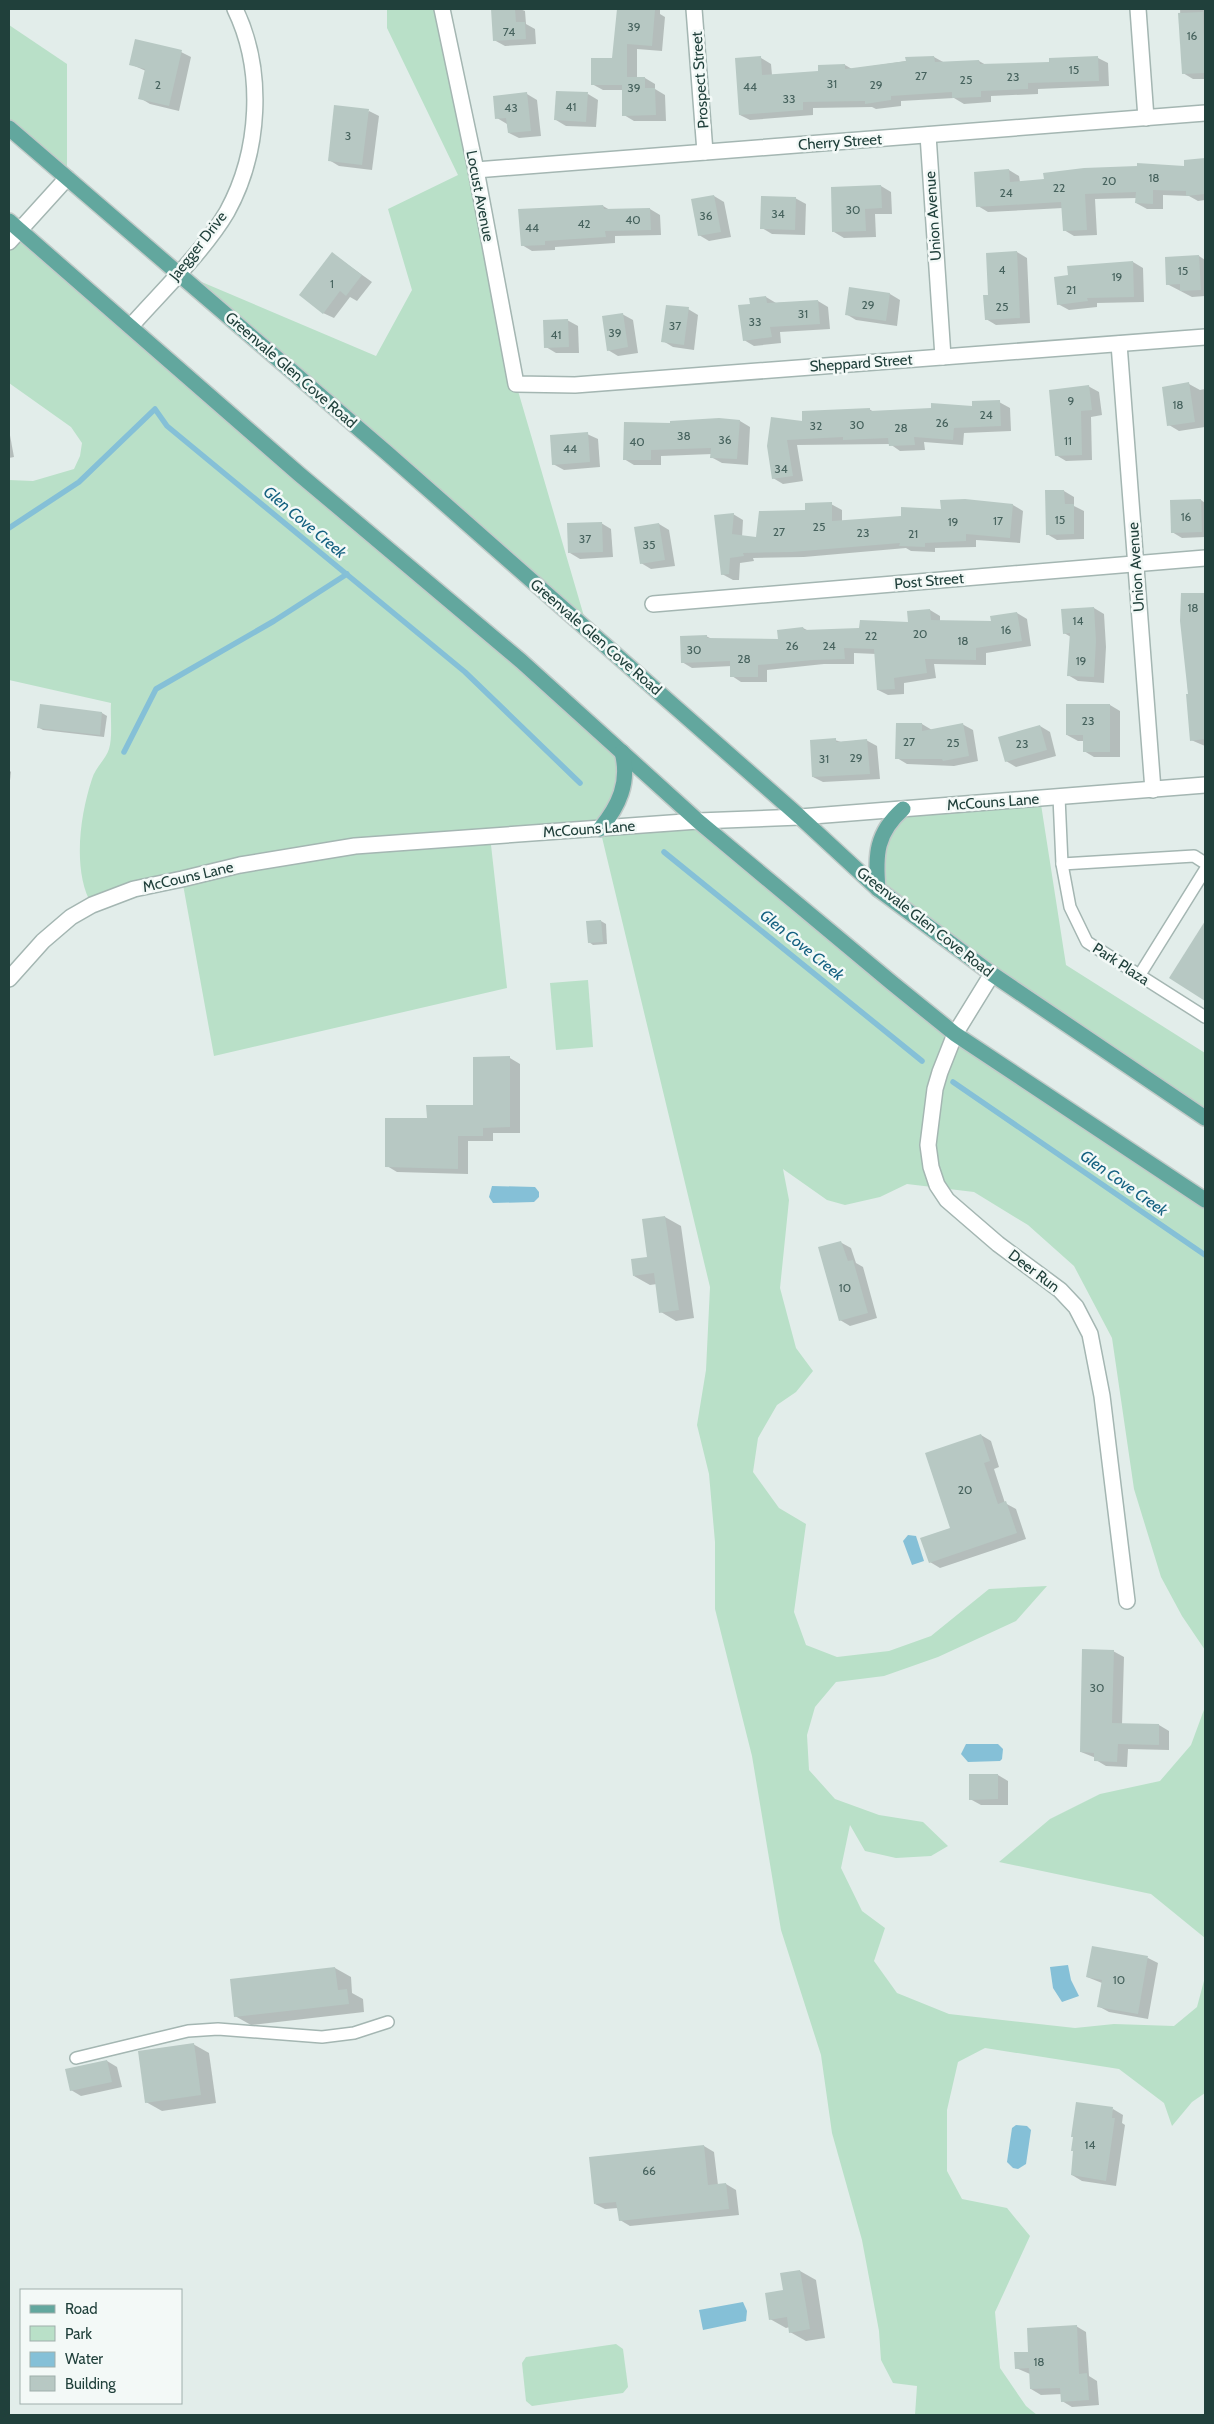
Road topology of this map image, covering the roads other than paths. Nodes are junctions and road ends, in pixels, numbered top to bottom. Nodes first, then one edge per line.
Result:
1 (235, 9) edge
2 (442, 9) edge
3 (694, 9) edge
4 (1138, 9) edge
5 (1205, 113) edge
6 (1146, 118) junction
7 (9, 128) edge
8 (928, 135) junction
9 (706, 152) junction
10 (476, 170) junction
11 (67, 178) junction
12 (14, 226) edge
13 (9, 242) edge
14 (178, 272) junction
15 (131, 326) junction
16 (1205, 337) edge
17 (1119, 344) junction
18 (943, 356) junction
19 (516, 384) joint
20 (1205, 558) edge
21 (1136, 563) junction
22 (653, 604) dead end
23 (622, 752) junction
24 (1205, 785) edge
25 (1153, 790) junction
26 (1059, 797) junction
27 (903, 809) junction
28 (800, 817) junction
29 (698, 821) junction
30 (600, 829) junction
31 (1062, 864) junction
32 (1205, 864) edge
33 (1205, 870) edge
34 (878, 890) junction
35 (992, 974) junction
36 (1139, 976) junction
37 (9, 979) edge
38 (1205, 1017) edge
39 (955, 1034) junction
40 (1205, 1118) edge
41 (1205, 1200) edge
42 (1127, 1601) dead end
43 (388, 2022) dead end
44 (76, 2058) dead end

1 - 14 street, Jaegger Drive
2 - 10 street, Locust Avenue
3 - 9 street, Prospect Street
4 - 6 street
5 - 6 street, Cherry Street
6 - 8 street, Cherry Street
7 - 11 main road, Greenvale Glen Cove Road
8 - 9 street, Cherry Street
8 - 18 street, Union Avenue
9 - 10 street, Cherry Street
10 - 19 street, Locust Avenue
11 - 12 street
11 - 14 main road, Greenvale Glen Cove Road
12 - 13 street
12 - 15 main road
14 - 15 street, Jaegger Drive
14 - 28 main road, Greenvale Glen Cove Road
15 - 23 main road
16 - 17 street, Sheppard Street
17 - 18 street, Sheppard Street
17 - 21 street, Union Avenue
18 - 19 street, Sheppard Street
20 - 21 street, Post Street
21 - 22 street, Post Street
21 - 25 street, Union Avenue
23 - 29 main road
23 - 30 main road
24 - 25 street, McCouns Lane
25 - 26 street, McCouns Lane
26 - 27 street, McCouns Lane
26 - 31 lane, Park Plaza
27 - 28 street, McCouns Lane
27 - 34 main road
28 - 29 street, McCouns Lane
28 - 34 main road, Greenvale Glen Cove Road
29 - 30 street, McCouns Lane
29 - 39 main road
30 - 37 street, McCouns Lane
31 - 32 lane
31 - 36 lane, Park Plaza
33 - 36 lane
34 - 35 main road, Greenvale Glen Cove Road
35 - 39 street, Deer Run
35 - 40 main road, Greenvale Glen Cove Road
36 - 38 lane, Park Plaza
39 - 41 main road
39 - 42 street, Deer Run
43 - 44 lane

